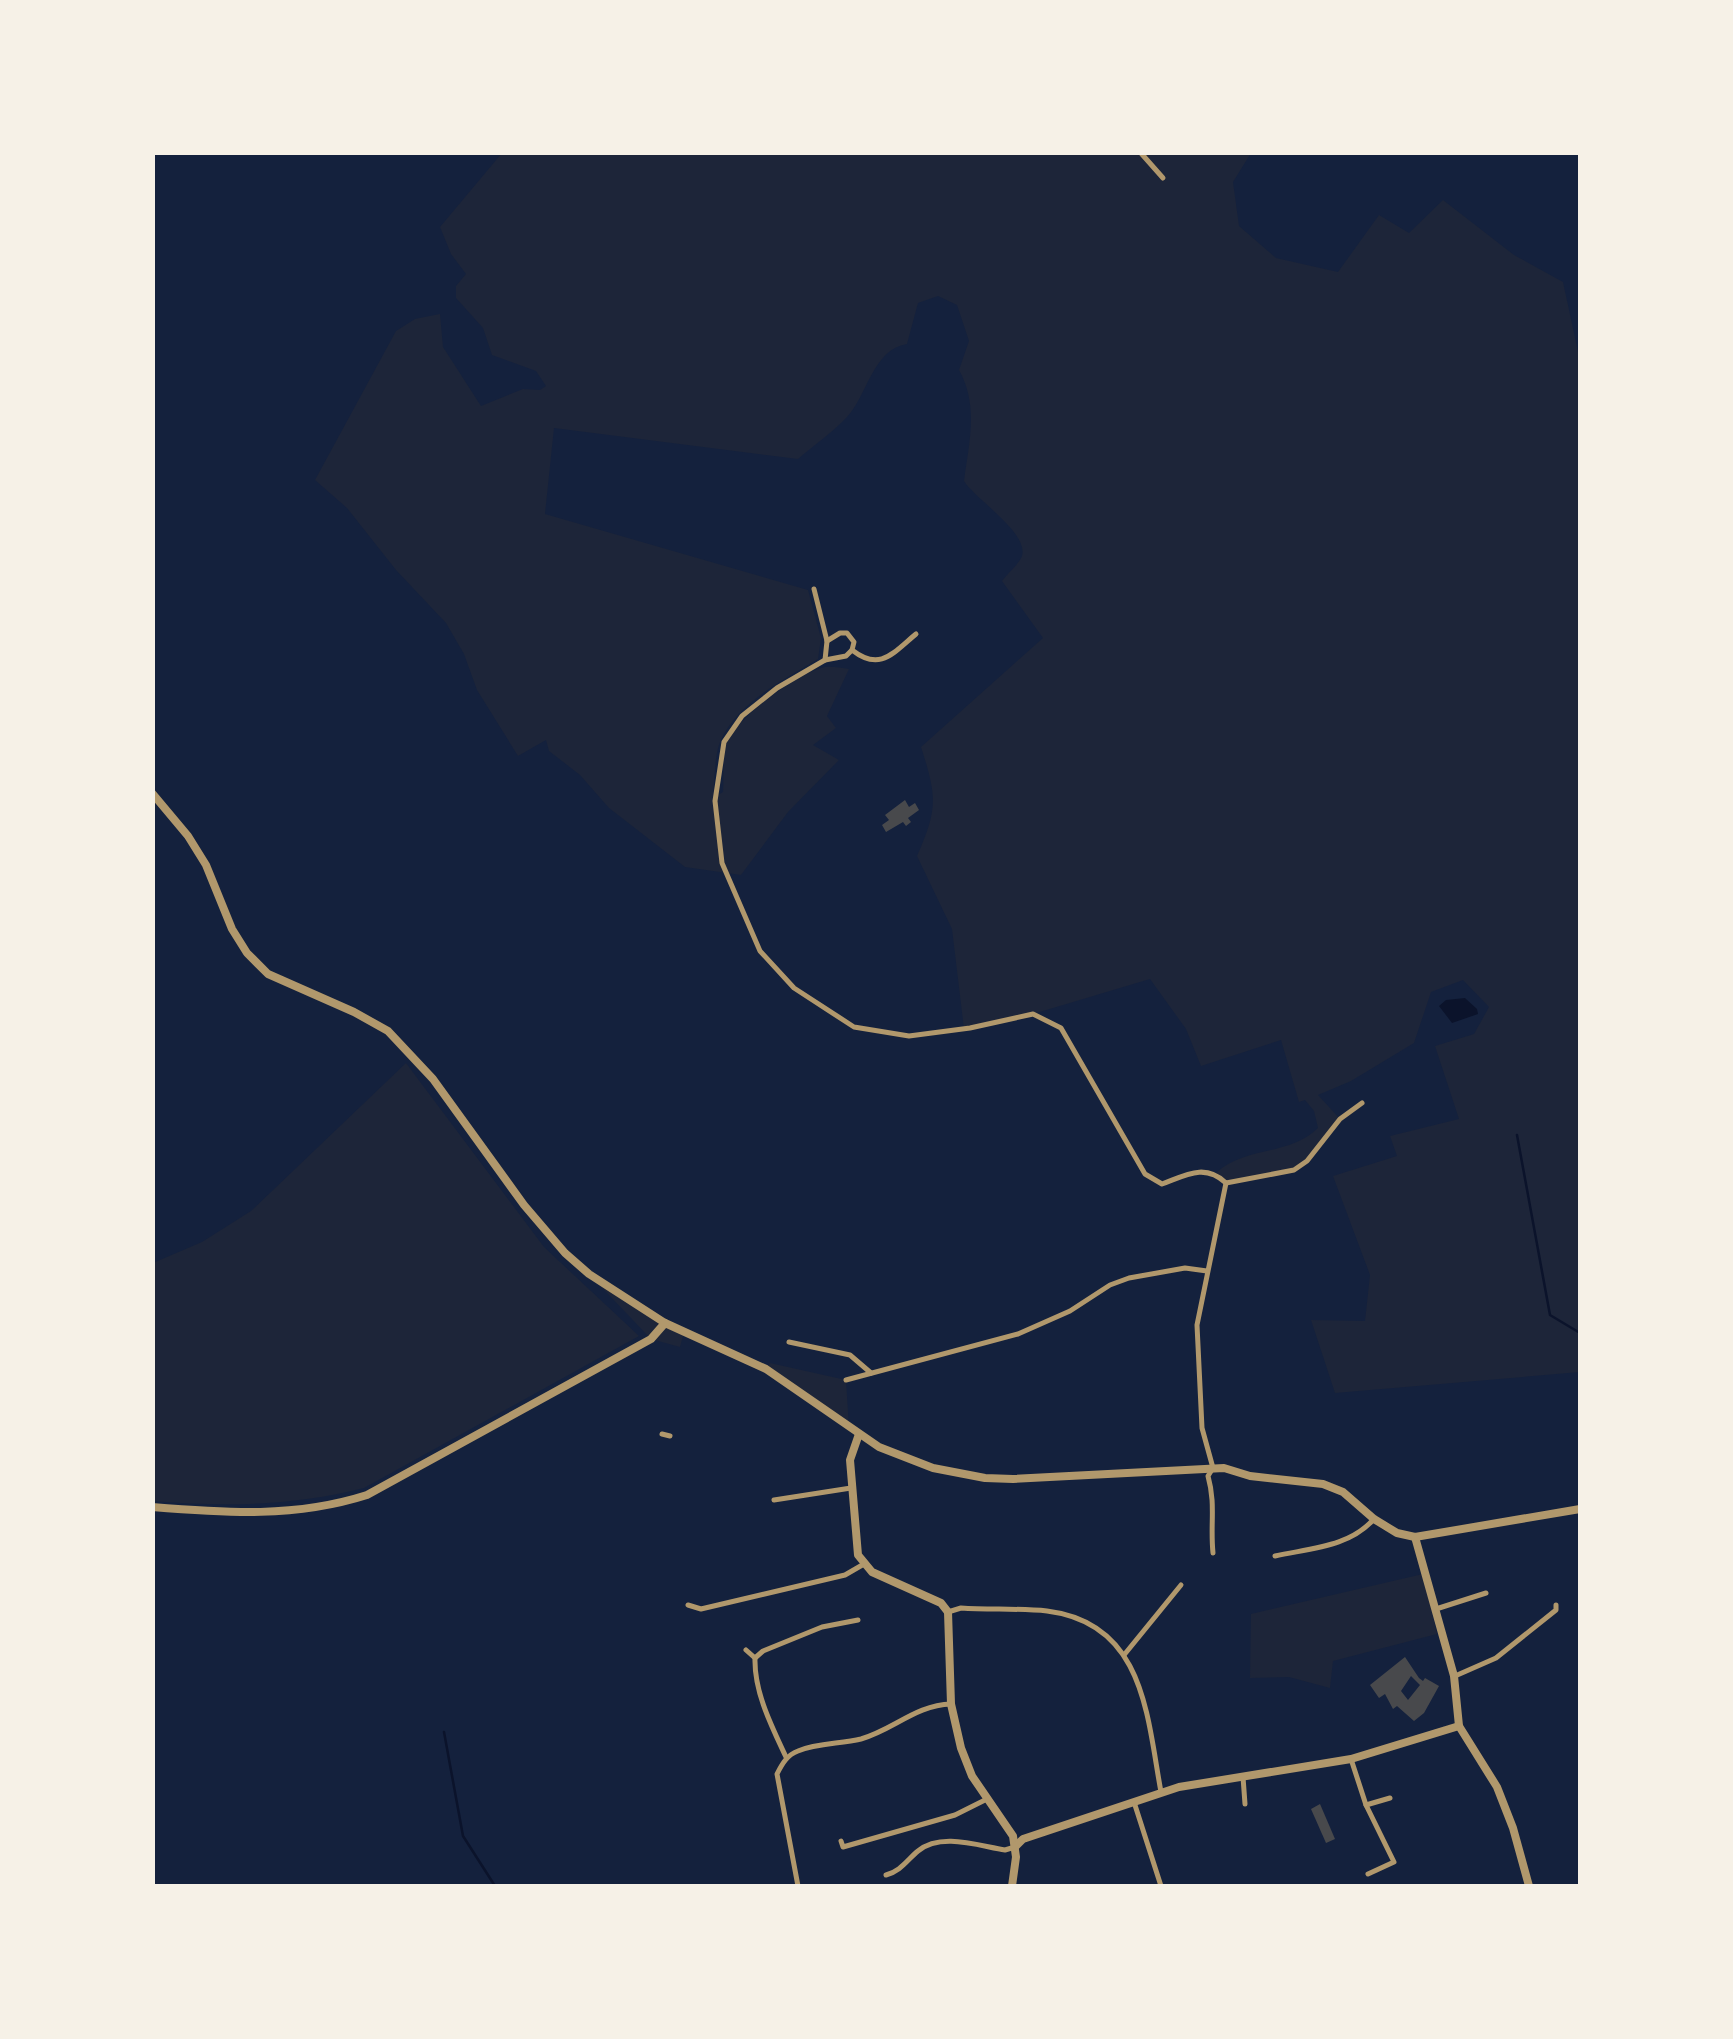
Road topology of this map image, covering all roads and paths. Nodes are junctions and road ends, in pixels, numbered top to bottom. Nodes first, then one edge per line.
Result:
1 (1140, 152) edge
2 (1163, 178) dead end
3 (814, 589) dead end
4 (916, 634) dead end
5 (827, 641) junction
6 (852, 650) junction
7 (825, 660) junction
8 (152, 793) edge
9 (1362, 1103) dead end
10 (1226, 1182) junction
11 (1208, 1270) junction
12 (665, 1322) junction
13 (789, 1342) dead end
14 (871, 1373) junction
15 (846, 1380) dead end
16 (662, 1434) dead end
17 (859, 1434) junction
18 (670, 1436) dead end
19 (1213, 1468) junction
20 (851, 1488) junction
21 (774, 1500) dead end
22 (152, 1507) edge
23 (1580, 1510) edge
24 (1374, 1519) junction
25 (1415, 1537) junction
26 (1213, 1553) dead end
27 (1275, 1556) dead end
28 (864, 1564) junction
29 (1473, 1585) dead end
30 (1181, 1586) dead end
31 (1486, 1593) dead end
32 (1476, 1596) junction
33 (688, 1605) dead end
34 (1435, 1609) junction
35 (849, 1610) dead end
36 (948, 1612) junction
37 (1562, 1616) dead end
38 (746, 1650) dead end
39 (1124, 1655) junction
40 (756, 1658) junction
41 (1454, 1676) junction
42 (951, 1704) junction
43 (1459, 1726) junction
44 (786, 1757) junction
45 (1351, 1759) junction
46 (1243, 1775) junction
47 (1161, 1792) junction
48 (1390, 1798) dead end
49 (986, 1800) junction
50 (1134, 1802) junction
51 (1245, 1804) dead end
52 (1366, 1804) junction
53 (841, 1841) dead end
54 (1015, 1847) junction
55 (1368, 1874) dead end
56 (886, 1875) dead end
57 (798, 1886) edge
58 (1012, 1886) edge
59 (1161, 1886) edge
60 (1529, 1886) edge

1 - 2 street
3 - 5 street
4 - 6 street
5 - 6 street
5 - 7 street
6 - 7 street
7 - 10 street
8 - 12 street
9 - 10 street
10 - 11 street
11 - 14 street
11 - 19 street
12 - 17 street
12 - 22 street
13 - 14 street
14 - 15 street
16 - 18 street
17 - 19 street
17 - 20 street
19 - 24 street
19 - 26 street
20 - 21 street
20 - 28 street
23 - 25 street
24 - 25 street
24 - 27 street
25 - 34 street
28 - 33 street
28 - 36 street
29 - 32 street
30 - 39 street
31 - 32 street
32 - 34 street
34 - 41 street
35 - 40 street
36 - 39 street
36 - 42 street
37 - 41 street
38 - 40 street
39 - 47 street
40 - 44 street
41 - 43 street
42 - 44 street
42 - 49 street
43 - 45 street
43 - 60 street
44 - 57 street
45 - 46 street
45 - 52 street
46 - 47 street
46 - 51 street
47 - 50 street
48 - 52 street
49 - 53 street
49 - 54 street
50 - 54 street
50 - 59 street
52 - 55 street
54 - 56 street
54 - 58 street

